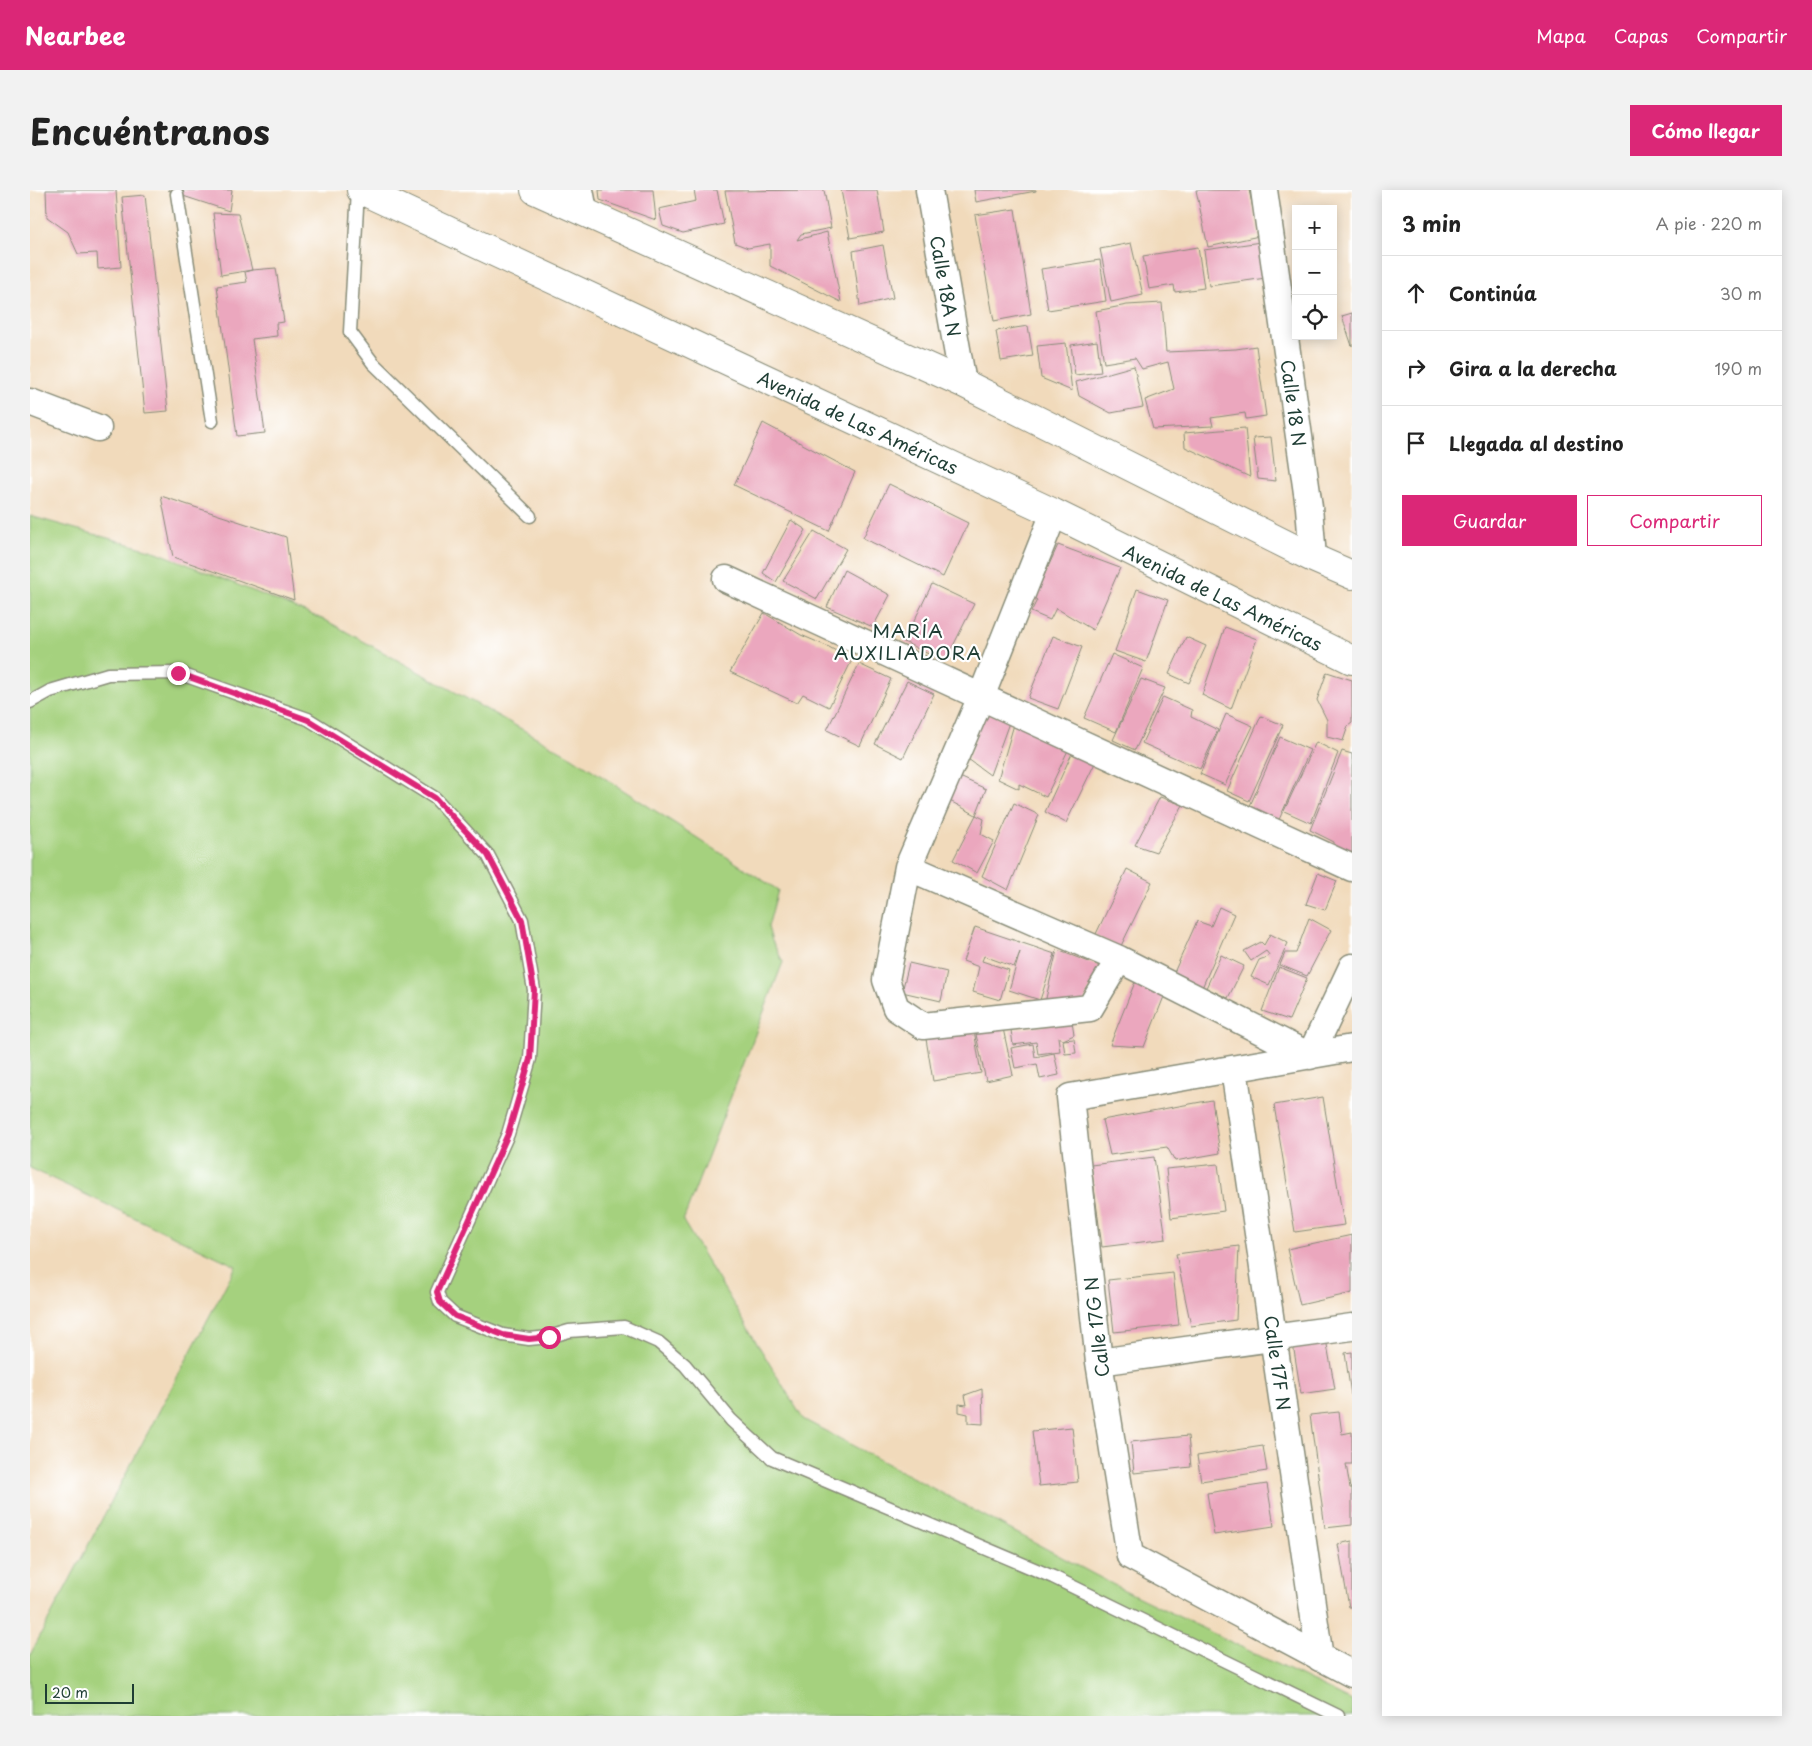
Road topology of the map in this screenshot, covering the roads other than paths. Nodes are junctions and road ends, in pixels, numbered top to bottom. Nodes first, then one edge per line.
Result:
1 (360, 190) edge
2 (535, 190) edge
3 (929, 190) edge
4 (1264, 190) edge
5 (177, 194) dead end
6 (582, 201) edge
7 (963, 383) junction
8 (30, 402) edge
9 (212, 421) dead end
10 (98, 428) dead end
11 (1054, 513) junction
12 (530, 516) dead end
13 (1313, 558) junction
14 (1352, 576) edge
15 (726, 579) dead end
16 (1352, 660) edge
17 (981, 697) junction
18 (30, 702) edge
19 (908, 867) junction
20 (1352, 868) edge
21 (1119, 959) junction
22 (1352, 966) edge
23 (1352, 1048) edge
24 (1310, 1056) junction
25 (1234, 1069) junction
26 (1352, 1327) edge
27 (1274, 1338) junction
28 (1099, 1362) junction
29 (1320, 1658) junction
30 (1352, 1674) edge
31 (1338, 1716) edge

1 - 11 main road, Avenida de Las Américas
1 - 12 lane
2 - 6 main road
3 - 7 street, Calle 18A N
4 - 13 street, Calle 18 N
5 - 9 lane
6 - 7 main road
7 - 13 main road
8 - 10 street
11 - 16 main road, Avenida de Las Américas
11 - 17 street
13 - 14 main road
15 - 17 street
17 - 19 street
17 - 20 street
18 - 31 lane
19 - 21 street
19 - 21 street
21 - 24 street
22 - 24 street
23 - 24 street
24 - 25 street
25 - 27 street, Calle 17F N
25 - 28 street, Calle 17G N
26 - 27 street
27 - 28 street
27 - 29 street, Calle 17F N
28 - 29 street, Calle 17G N
29 - 30 street

